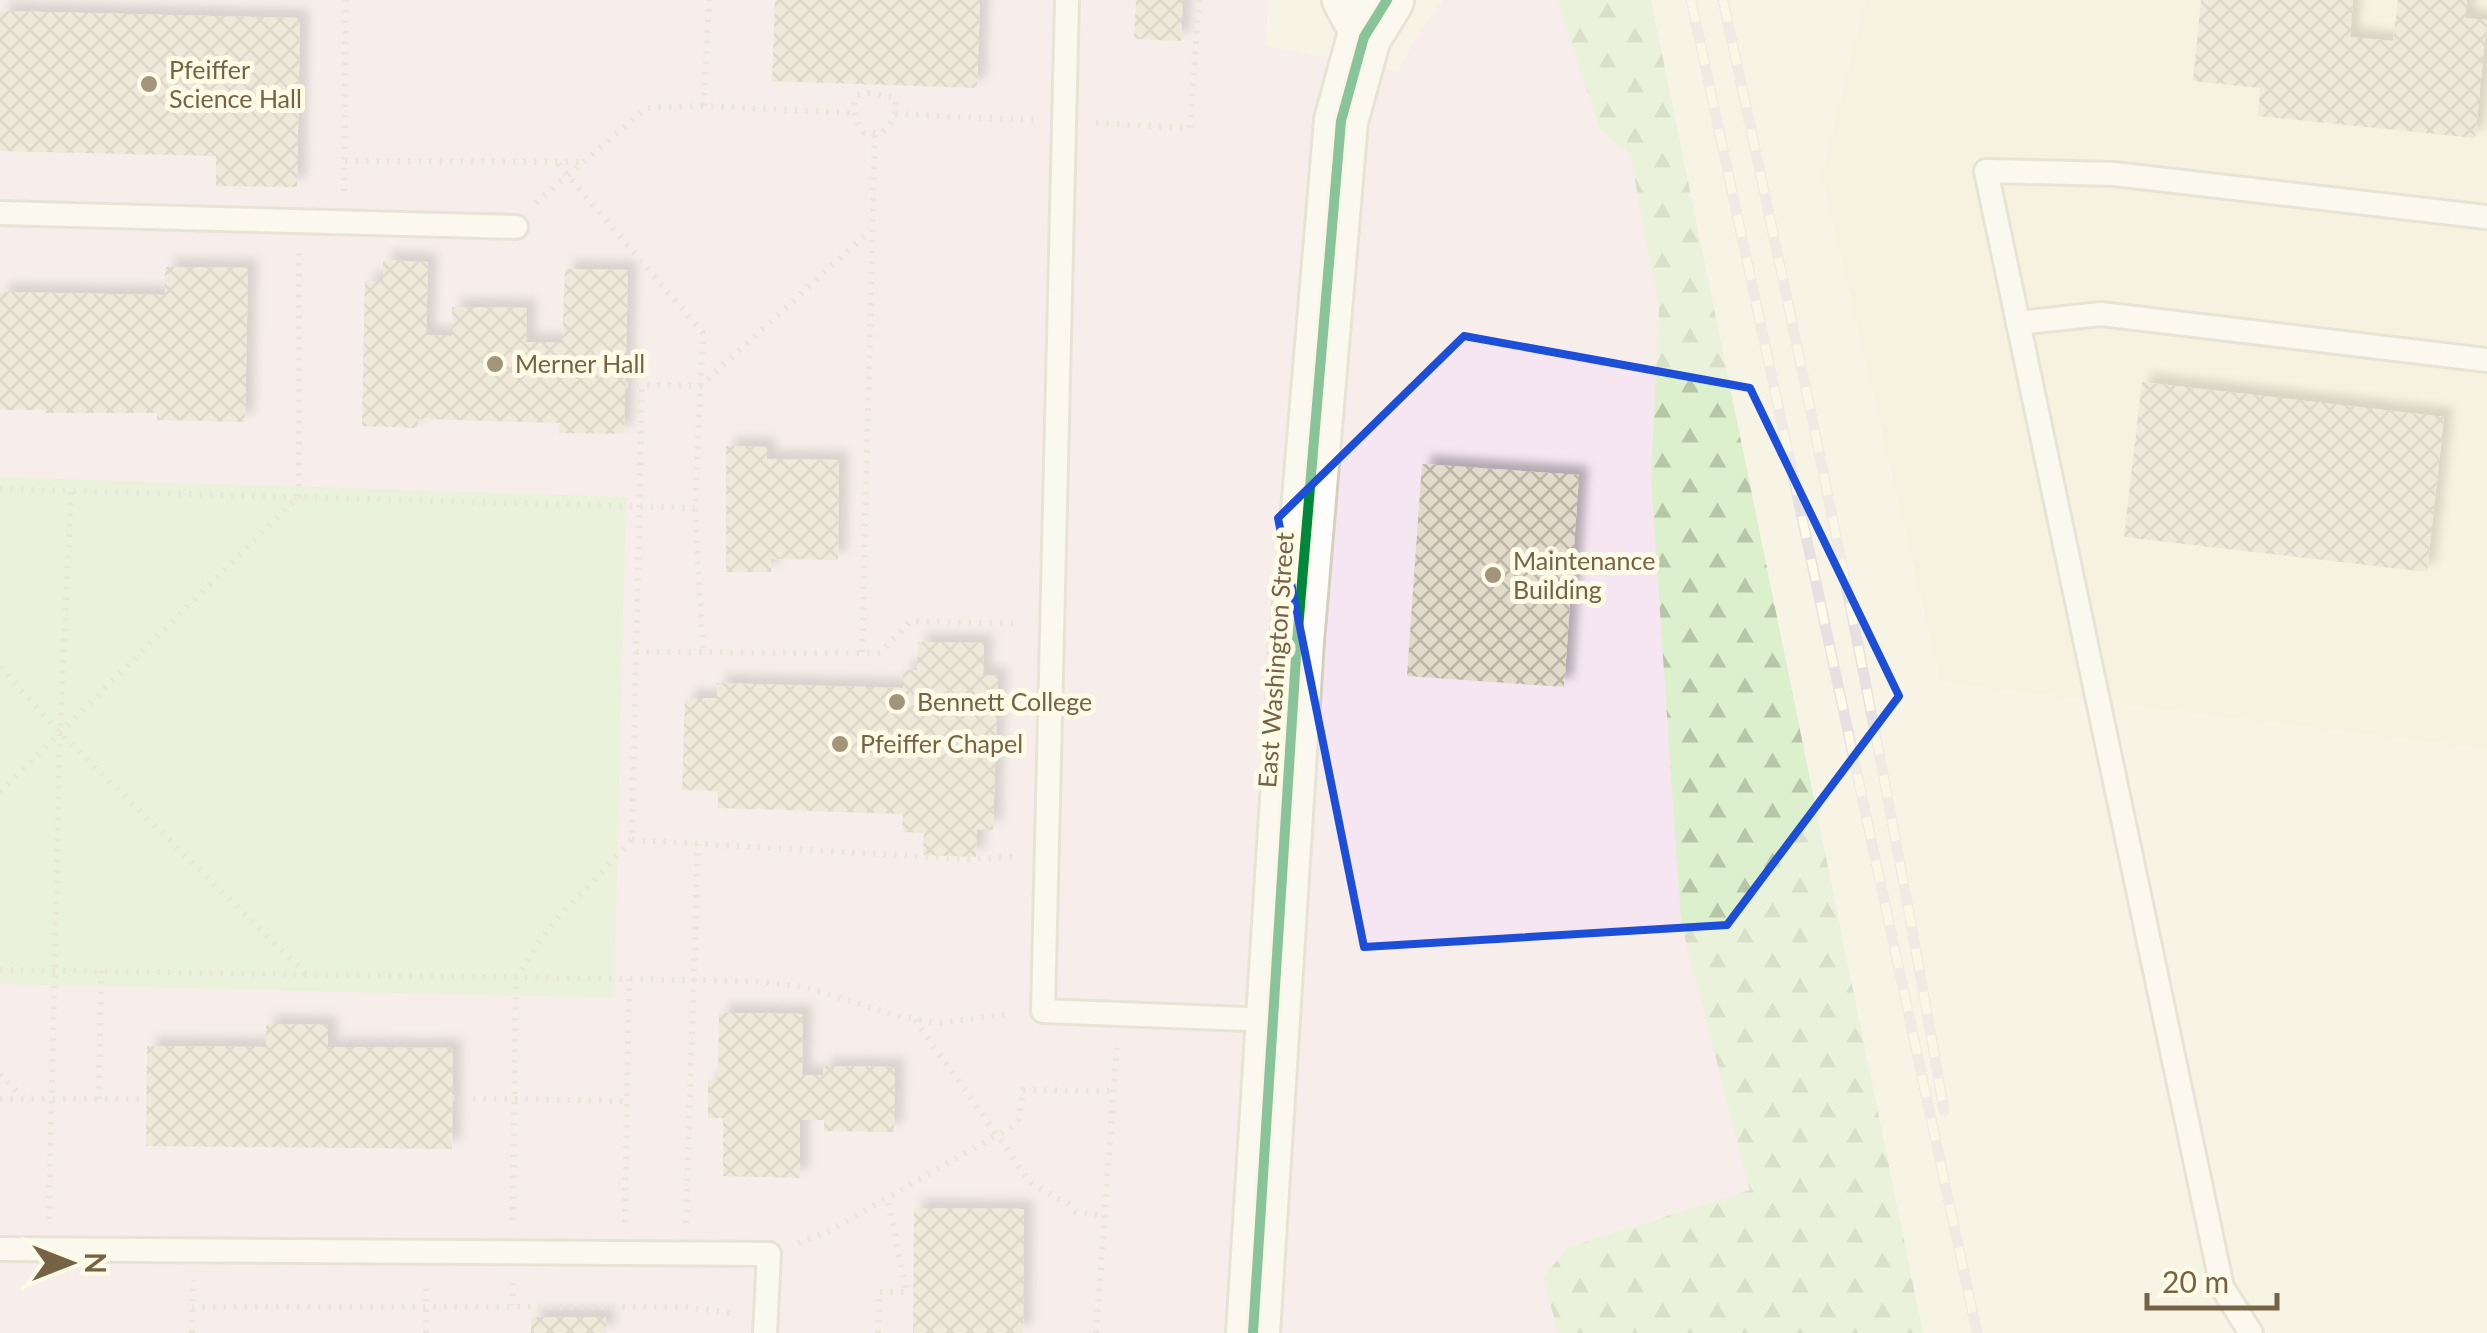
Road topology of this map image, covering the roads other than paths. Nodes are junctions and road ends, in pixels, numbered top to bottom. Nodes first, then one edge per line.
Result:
1 (1067, 0) edge
2 (1365, 12) edge
3 (0, 213) edge
4 (2487, 217) edge
5 (516, 227) road end
6 (2018, 323) junction
7 (2487, 360) edge
8 (1271, 1020) junction
9 (0, 1249) edge
10 (765, 1325) edge
11 (1253, 1333) edge
12 (2250, 1333) edge

1 - 8 lane
2 - 8 street, East Washington Street
3 - 5 lane
4 - 6 lane
6 - 7 lane
6 - 12 lane
8 - 11 street, East Washington Street
9 - 10 lane

